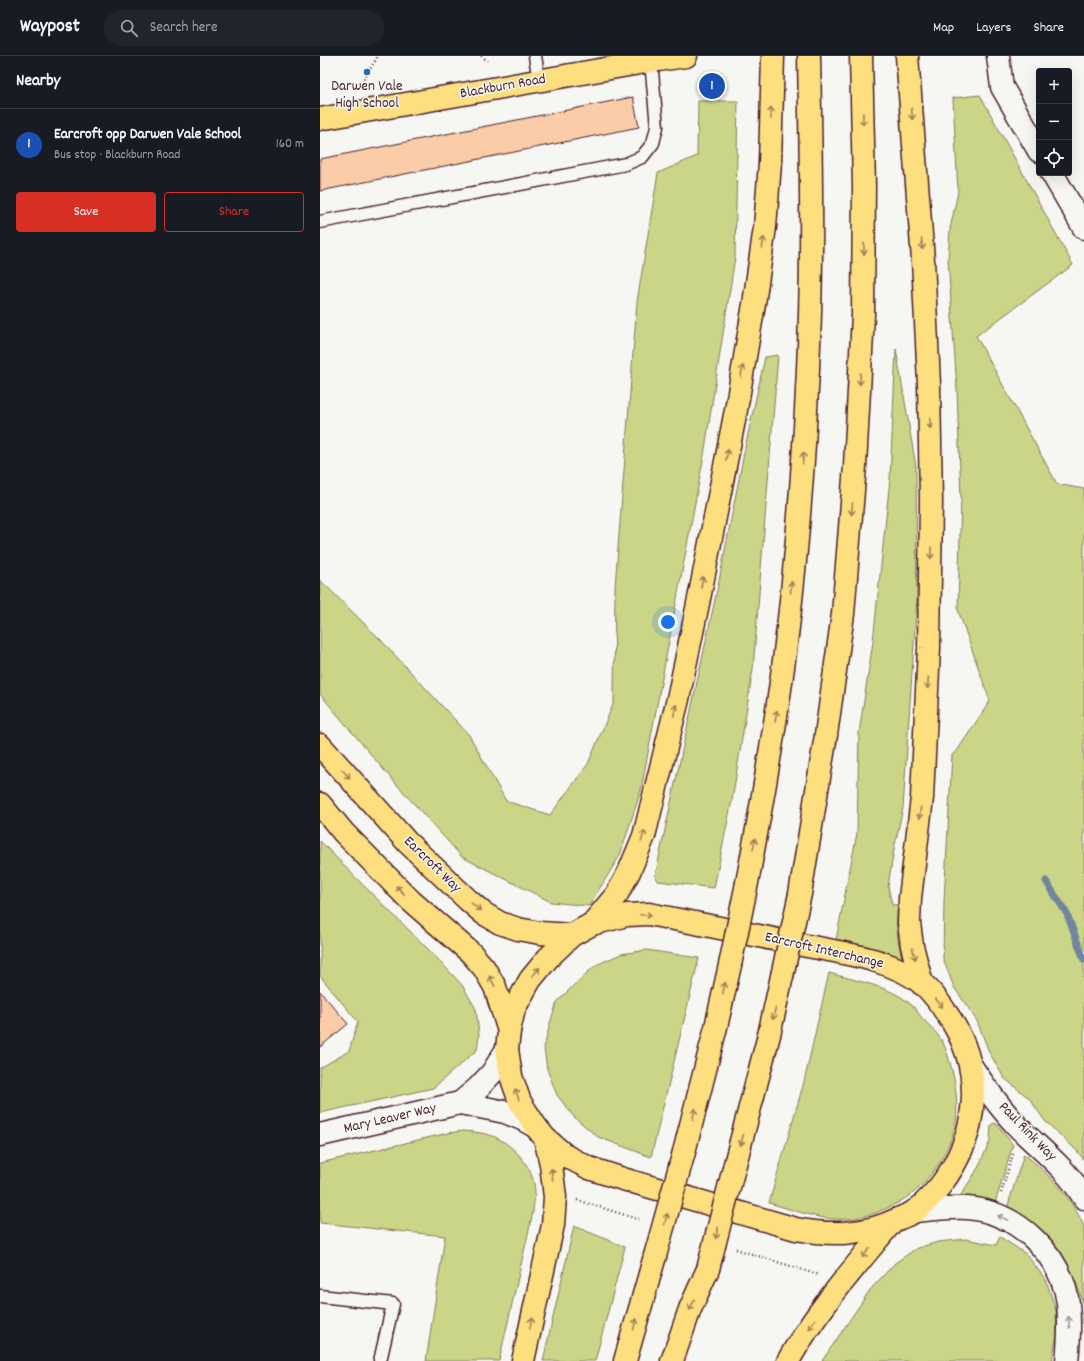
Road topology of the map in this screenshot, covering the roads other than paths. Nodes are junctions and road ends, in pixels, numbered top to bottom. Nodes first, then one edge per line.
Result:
1 (534, 56) edge
2 (686, 56) edge
3 (773, 56) edge
4 (809, 56) edge
5 (861, 56) edge
6 (998, 56) edge
7 (651, 61) junction
8 (908, 66) edge
9 (539, 81) junction
10 (320, 119) edge
11 (1036, 146) edge
12 (1054, 176) edge
13 (320, 222) edge
14 (1084, 228) edge
15 (320, 745) edge
16 (320, 804) edge
17 (592, 924) junction
18 (572, 935) junction
19 (922, 984) junction
20 (508, 1040) junction
21 (970, 1066) junction
22 (460, 1103) junction
23 (540, 1133) junction
24 (320, 1135) edge
25 (1084, 1198) edge
26 (915, 1211) junction
27 (891, 1223) junction
28 (320, 1296) edge
29 (380, 1361) edge
30 (523, 1361) edge
31 (625, 1361) edge
32 (672, 1361) edge
33 (788, 1361) edge
34 (1067, 1361) edge

1 - 9 lane
2 - 7 highway, Blackburn Road
17 -> 3 highway
31 -> 4 highway, bridge
5 -> 32 highway, bridge
6 - 11 street
7 - 9 highway, Blackburn Road
7 - 13 lane
8 -> 19 highway
9 - 10 highway, Blackburn Road
12 - 14 street
15 -> 18 highway, Earcroft Way
20 -> 16 highway
17 - 18 highway, Earcroft Interchange
17 -> 19 highway, Earcroft Interchange
20 -> 18 highway, Earcroft Interchange
19 -> 21 highway, Earcroft Interchange
20 - 22 street, Mary Leaver Way
23 -> 20 highway, Earcroft Interchange
21 - 25 street, Paul Rink Way
21 - 26 highway, Earcroft Interchange
22 - 23 street, Mary Leaver Way
22 - 24 street, Mary Leaver Way
23 - 27 highway, Earcroft Interchange
30 -> 23 highway
26 - 27 highway, Earcroft Interchange
34 -> 26 street
27 -> 33 highway
28 - 29 lane

